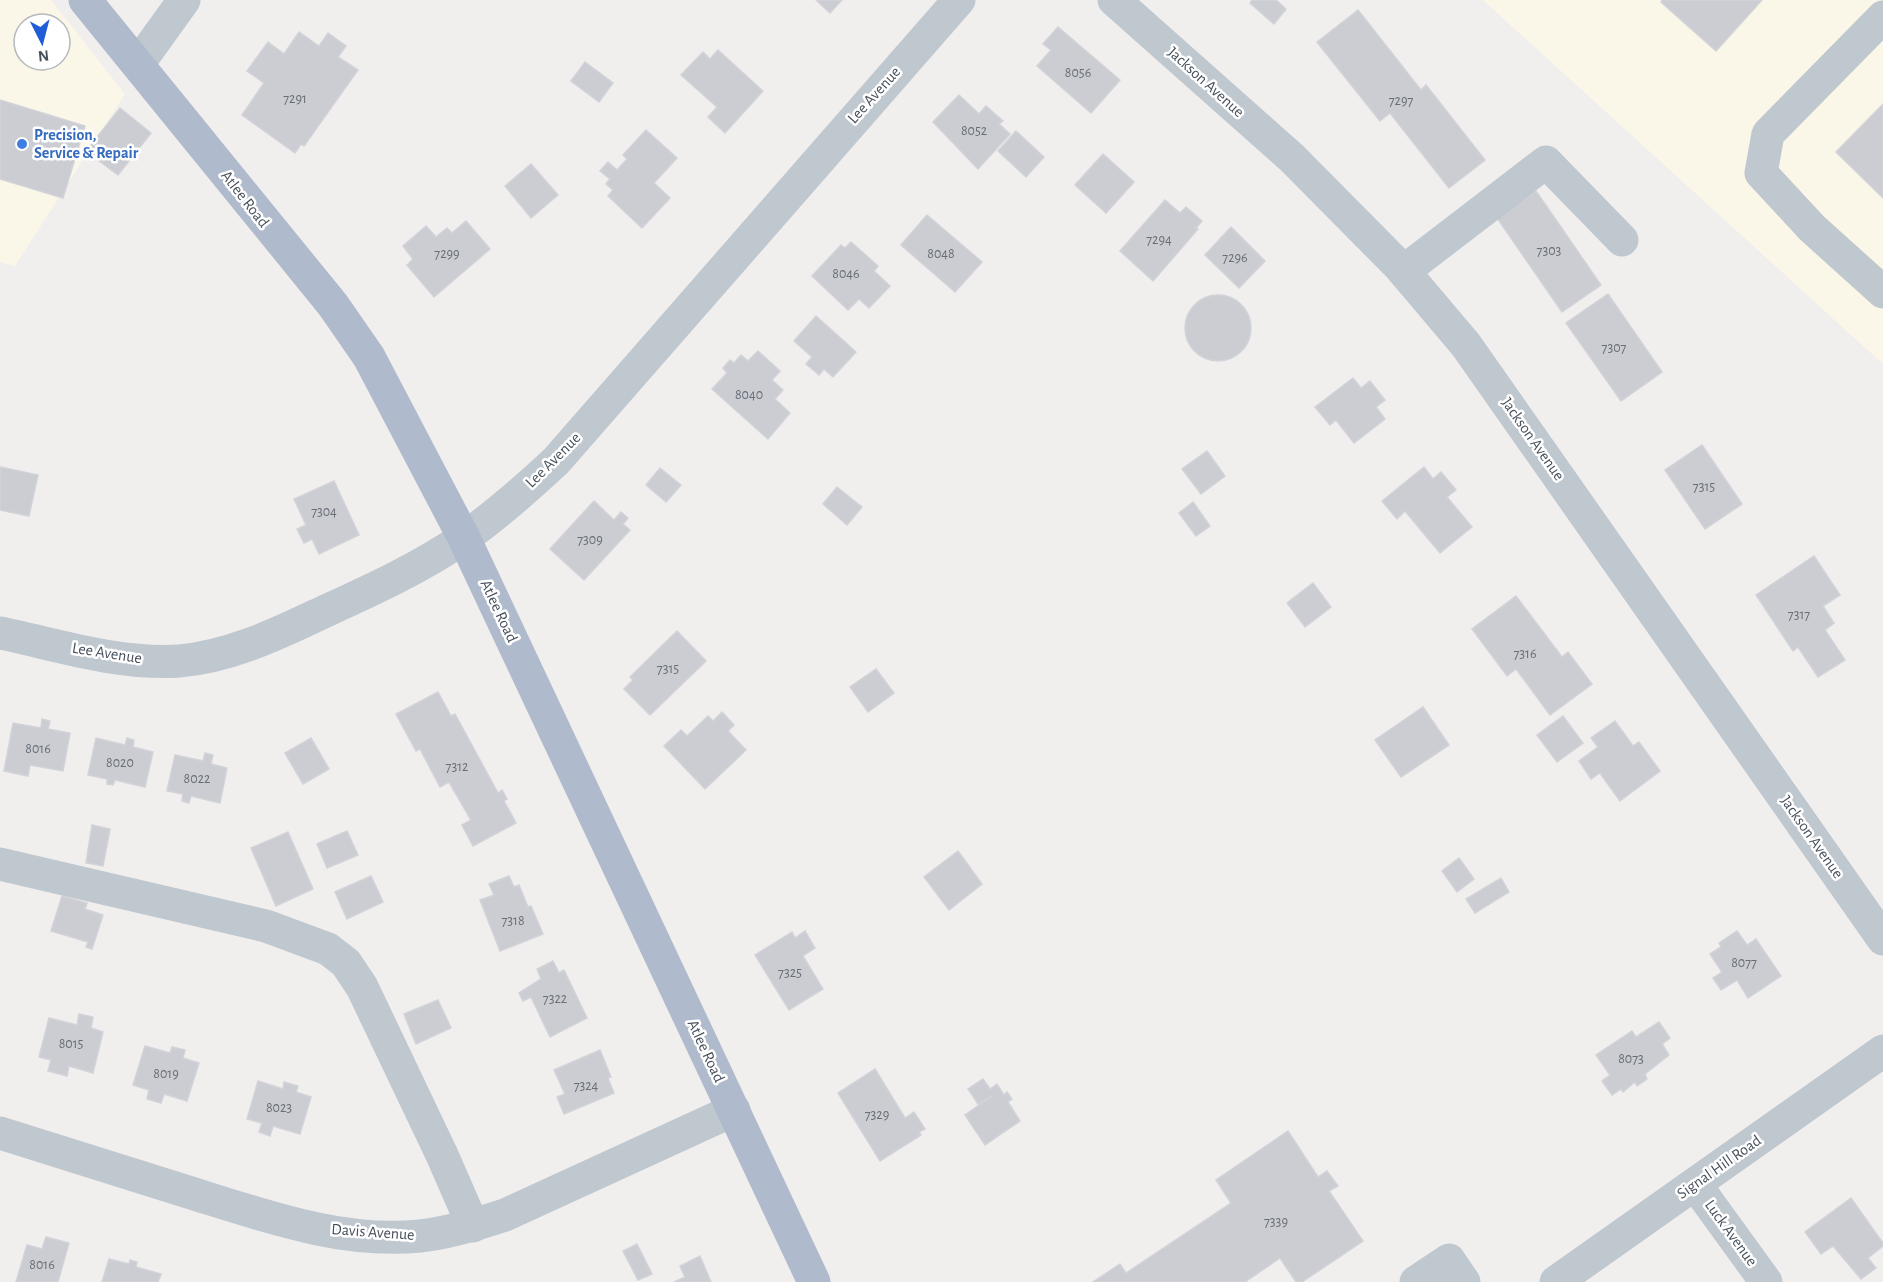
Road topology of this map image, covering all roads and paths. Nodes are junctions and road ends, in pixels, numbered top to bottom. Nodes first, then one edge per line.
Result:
1 (86, 0) edge
2 (184, 0) edge
3 (959, 0) edge
4 (1114, 0) edge
5 (1883, 17) edge
6 (138, 64) junction
7 (1622, 240) dead end
8 (1404, 271) junction
9 (1883, 292) edge
10 (464, 538) junction
11 (0, 633) edge
12 (0, 864) edge
13 (1883, 939) edge
14 (1883, 1051) edge
15 (734, 1110) junction
16 (0, 1133) edge
17 (1695, 1184) junction
18 (473, 1226) junction
19 (1456, 1271) edge
20 (814, 1282) edge
21 (1416, 1282) edge
22 (1556, 1282) edge
23 (1766, 1282) edge

1 - 6 main road, Atlee Road
2 - 6 street
3 - 10 street, Lee Avenue
4 - 8 street, Jackson Avenue
5 - 9 street
6 - 10 main road, Atlee Road
7 - 8 street
8 - 13 street, Jackson Avenue
10 - 11 street, Lee Avenue
10 - 15 main road, Atlee Road
12 - 18 street
14 - 17 street, Signal Hill Road
15 - 18 street, Davis Avenue
15 - 20 main road, Atlee Road
16 - 18 street, Davis Avenue
17 - 22 street, Signal Hill Road
17 - 23 street, Luck Avenue
19 - 21 street

